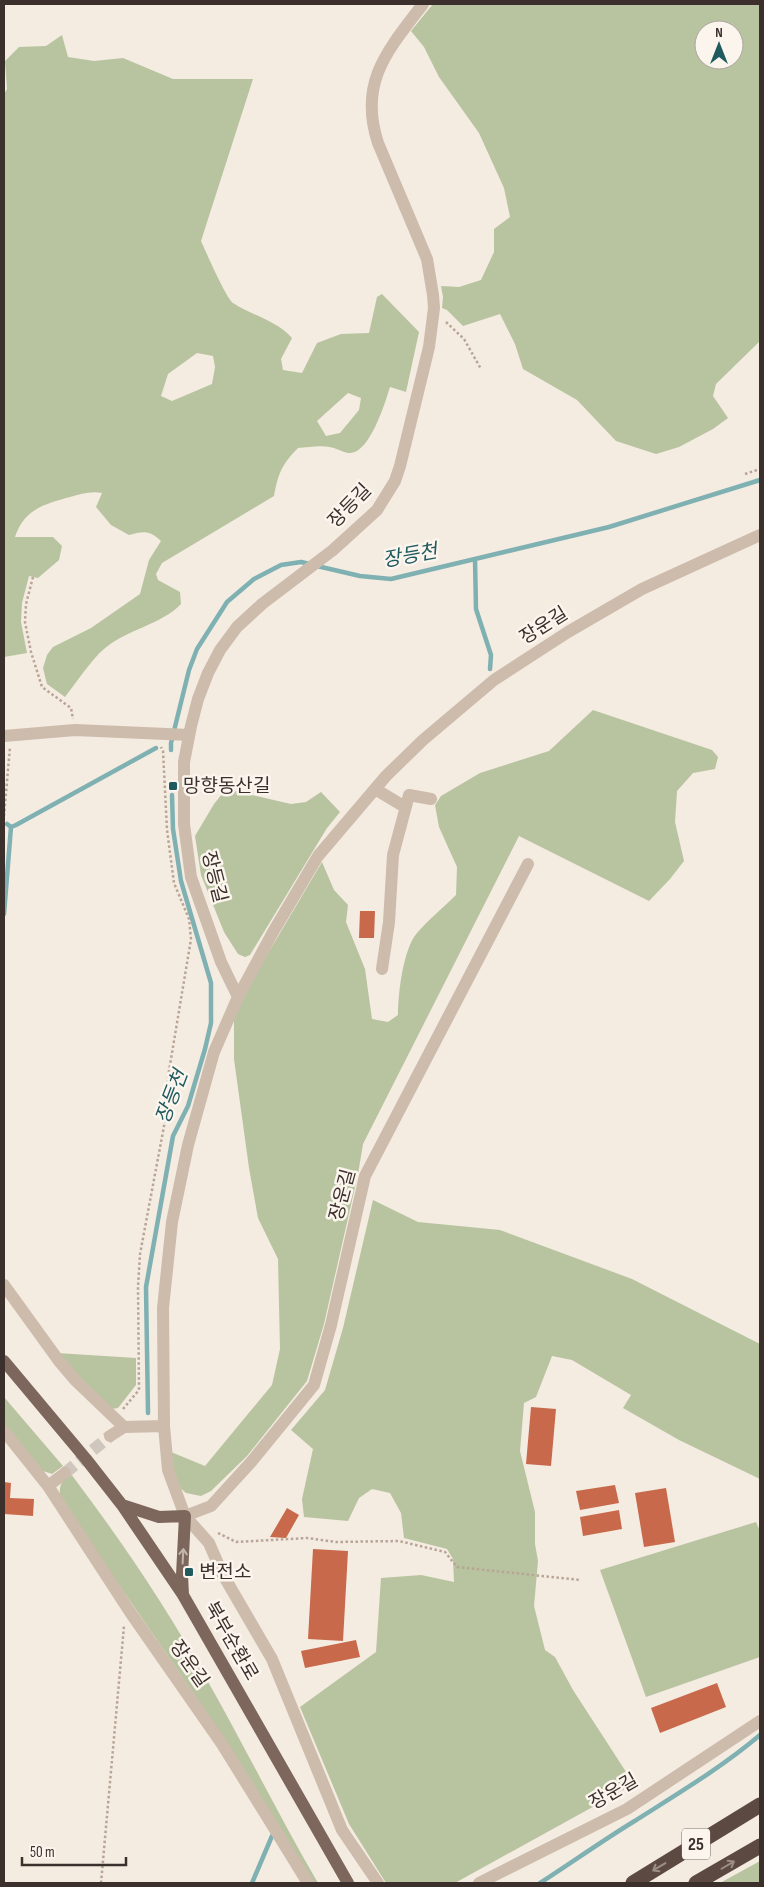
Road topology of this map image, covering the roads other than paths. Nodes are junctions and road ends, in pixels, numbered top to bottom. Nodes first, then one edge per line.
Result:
1 (423, 4) edge
2 (760, 535) edge
3 (184, 735) junction
4 (7, 736) edge
5 (375, 789) junction
6 (431, 799) dead end
7 (405, 807) junction
8 (528, 864) dead end
9 (382, 969) dead end
10 (238, 997) junction
11 (4, 1285) edge
12 (4, 1361) edge
13 (164, 1426) junction
14 (124, 1427) junction
15 (4, 1431) edge
16 (110, 1436) tunnel mouth
17 (65, 1473) tunnel mouth
18 (48, 1486) junction
19 (122, 1505) junction
20 (186, 1516) junction
21 (183, 1595) junction
22 (760, 1721) edge
23 (760, 1805) edge
24 (760, 1846) edge
25 (308, 1883) edge
26 (348, 1883) edge
27 (378, 1883) edge
28 (479, 1883) edge
29 (633, 1883) edge
30 (696, 1883) edge

1 - 3 street, 장등길
2 - 5 street, 장운길
3 - 4 street
3 - 10 street, 장등길
5 - 7 street
5 - 10 street, 장운길
6 - 7 street
7 - 9 street
8 - 20 street, 장운길
10 - 13 street, 장운길
11 - 14 street
12 - 19 main road, 북부순환로
13 - 14 street
13 - 20 street, 장운길
14 - 16 street
15 - 18 street, 장운길
17 - 18 street
18 - 25 street, 장운길
19 - 20 main road
19 - 21 main road, 북부순환로
21 -> 20 main road
20 - 27 street, 장운길
21 - 26 main road, 북부순환로
22 - 28 street, 장운길
23 -> 29 highway, 25
30 -> 24 highway, 25

